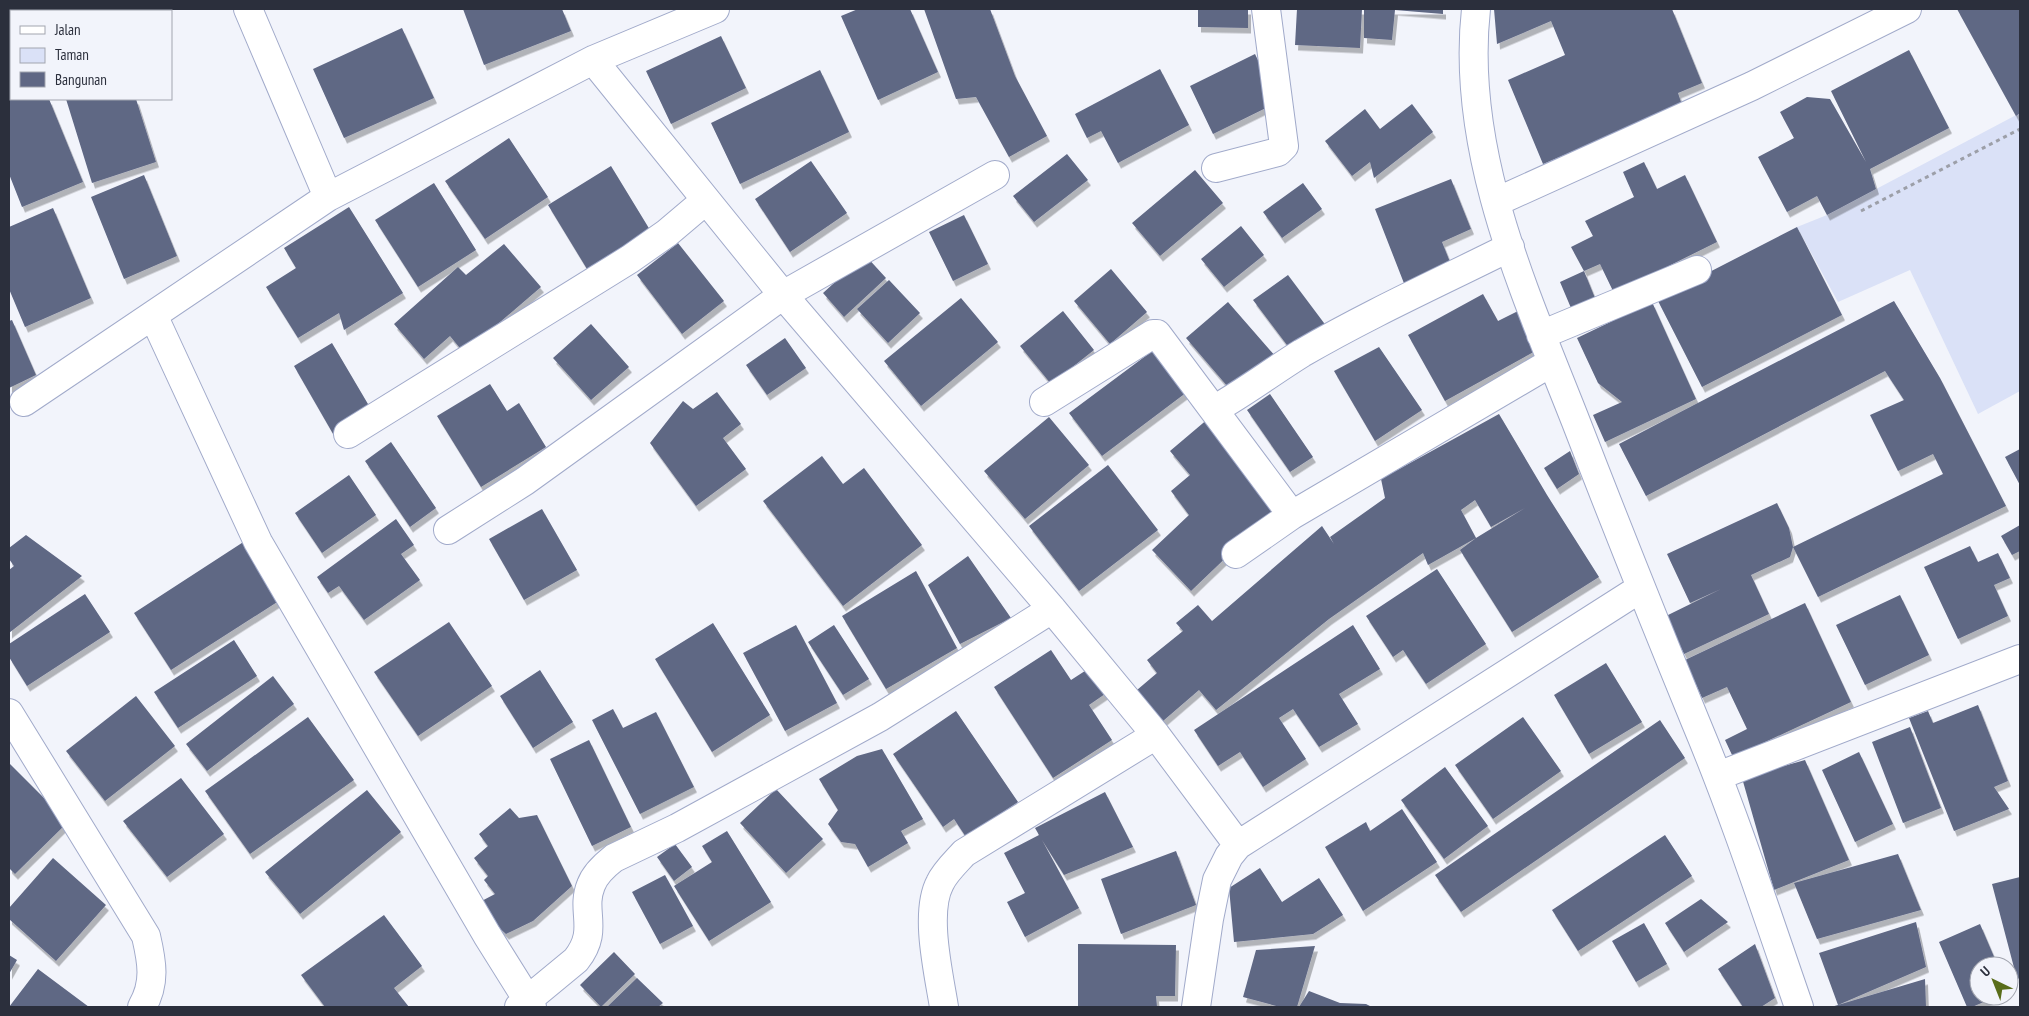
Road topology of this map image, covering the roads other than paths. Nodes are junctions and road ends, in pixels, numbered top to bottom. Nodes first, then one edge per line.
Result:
1 (248, 9) edge
2 (715, 9) edge
3 (1266, 9) edge
4 (1476, 9) edge
5 (1907, 9) edge
6 (593, 60) junction
7 (1216, 168) dead end
8 (995, 175) dead end
9 (328, 197) junction
10 (706, 200) junction
11 (1496, 202) junction
12 (1510, 247) junction
13 (1697, 270) dead end
14 (783, 296) junction
15 (153, 315) junction
16 (1541, 335) junction
17 (1552, 362) junction
18 (24, 402) dead end
19 (1044, 402) dead end
20 (1215, 409) junction
21 (348, 434) dead end
22 (1292, 515) junction
23 (448, 530) dead end
24 (1236, 554) dead end
25 (1641, 588) junction
26 (1052, 609) junction
27 (2020, 659) edge
28 (9, 713) edge
29 (1156, 735) junction
30 (1718, 776) junction
31 (1238, 845) junction
32 (526, 1005) edge
33 (142, 1007) edge
34 (944, 1007) edge
35 (1196, 1007) edge
36 (1799, 1007) edge

1 - 9 street
2 - 6 street
3 - 7 street
4 - 11 street
5 - 11 street
6 - 9 street
6 - 10 street
8 - 14 street
9 - 15 street
10 - 14 street
10 - 21 street
11 - 12 street
12 - 16 street
12 - 20 street
13 - 16 street
14 - 23 street
14 - 26 street
15 - 18 street
15 - 32 street
16 - 17 street
17 - 22 street
17 - 25 street
19 - 20 street
20 - 22 street
22 - 24 street
25 - 30 street
25 - 31 street
26 - 29 street
26 - 32 street
27 - 30 street
28 - 33 street
29 - 31 street
29 - 34 street
30 - 36 street
31 - 35 street

